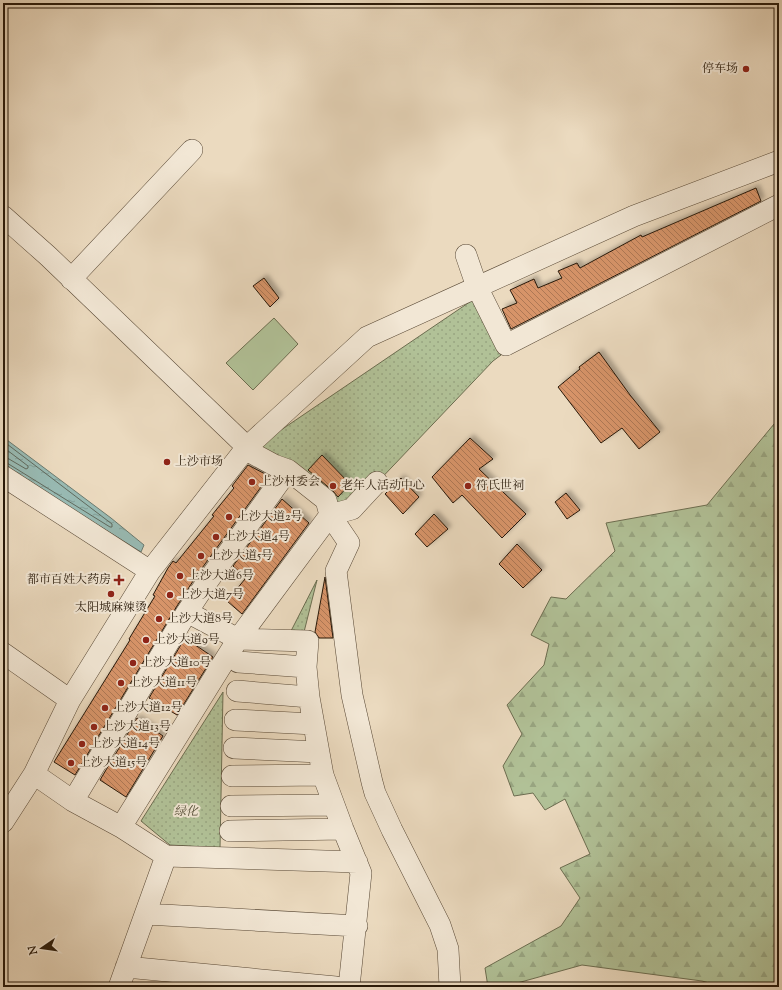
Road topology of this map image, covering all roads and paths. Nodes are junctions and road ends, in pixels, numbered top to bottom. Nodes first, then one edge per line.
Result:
1 (192, 150) dead end
2 (779, 162) edge
3 (779, 205) edge
4 (3, 216) edge
5 (466, 255) dead end
6 (71, 279) junction
7 (477, 287) junction
8 (247, 447) junction
9 (288, 470) junction
10 (3, 476) edge
11 (377, 482) dead end
12 (330, 514) junction
13 (150, 571) junction
14 (187, 612) junction
15 (238, 638) junction
16 (3, 653) edge
17 (238, 662) dead end
18 (306, 667) junction
19 (237, 691) dead end
20 (309, 697) junction
21 (70, 700) junction
22 (235, 720) dead end
23 (314, 724) junction
24 (234, 748) dead end
25 (319, 752) junction
26 (34, 774) junction
27 (324, 775) junction
28 (232, 776) dead end
29 (72, 801) junction
30 (334, 805) junction
31 (231, 806) dead end
32 (3, 822) edge
33 (121, 827) junction
34 (343, 829) junction
35 (230, 831) dead end
36 (166, 856) junction
37 (357, 862) junction
38 (146, 914) junction
39 (356, 926) junction
40 (126, 967) junction
41 (119, 987) edge
42 (336, 987) edge
43 (349, 987) edge
44 (450, 987) edge

1 - 6 street
2 - 7 street
3 - 7 street
4 - 6 street
5 - 7 street
6 - 8 street
7 - 8 street
8 - 9 street
8 - 13 street
9 - 12 street
9 - 14 street
10 - 13 street
11 - 12 street
12 - 15 street
12 - 44 street
13 - 21 street
14 - 15 street
14 - 29 street
15 - 18 street
15 - 33 street
16 - 21 street
17 - 18 street
18 - 20 street
19 - 20 street
20 - 23 street
21 - 26 street
22 - 23 street
23 - 25 street
24 - 25 street
25 - 27 street
26 - 29 street
26 - 32 street
27 - 28 street
27 - 30 street
29 - 33 street
30 - 31 street
30 - 34 street
33 - 36 street
34 - 35 street
34 - 37 street
36 - 37 street
36 - 38 street
37 - 39 street
38 - 39 street
38 - 40 street
39 - 43 street
40 - 41 street
40 - 42 street

